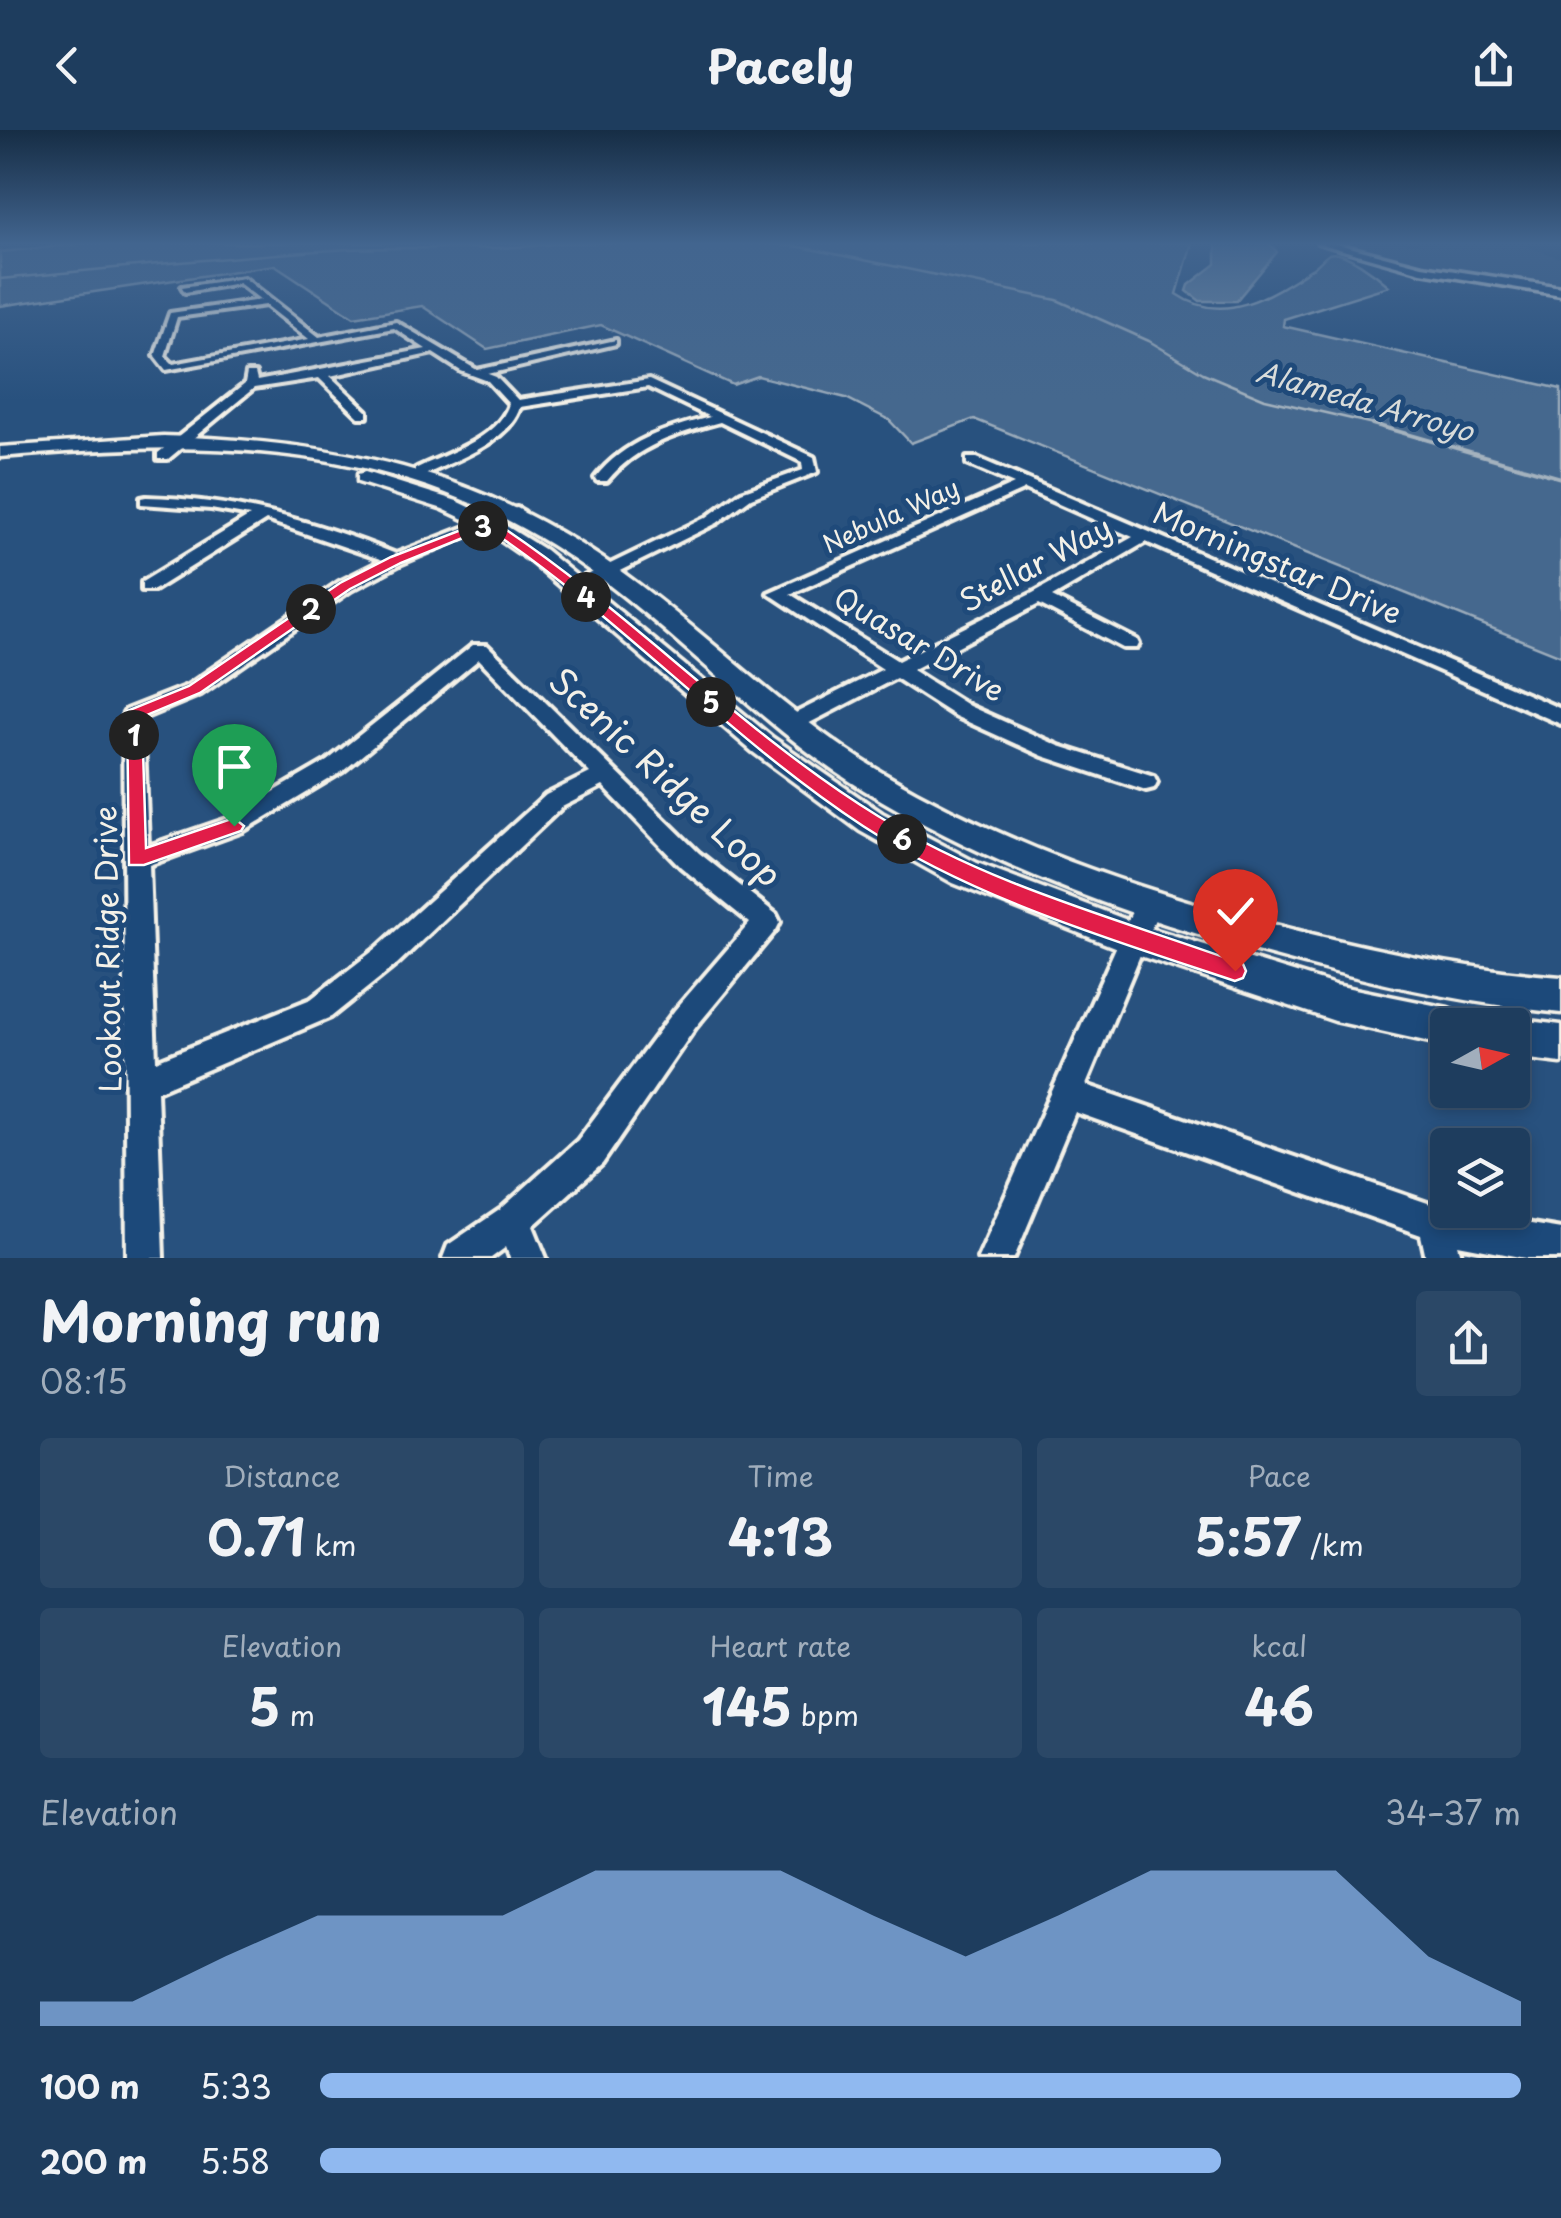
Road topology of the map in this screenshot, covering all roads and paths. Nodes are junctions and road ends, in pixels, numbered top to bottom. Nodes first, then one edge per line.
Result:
1 (258, 296) edge
2 (266, 302) junction
3 (318, 340) junction
4 (612, 342) dead end
5 (435, 350) junction
6 (238, 356) junction
7 (476, 373) junction
8 (322, 374) junction
9 (251, 384) junction
10 (514, 404) junction
11 (363, 414) dead end
12 (719, 418) junction
13 (171, 449) junction
14 (0, 452) edge
15 (972, 461) dead end
16 (0, 464) edge
17 (420, 472) junction
18 (602, 478) dead end
19 (1026, 484) junction
20 (146, 500) dead end
21 (517, 512) junction
22 (266, 514) junction
23 (488, 524) junction
24 (1146, 536) junction
25 (396, 560) junction
26 (609, 573) junction
27 (148, 586) dead end
28 (576, 588) junction
29 (777, 593) joint
30 (1039, 597) junction
31 (1130, 644) dead end
32 (896, 670) junction
33 (1561, 717) edge
34 (791, 724) junction
35 (603, 776) junction
36 (1146, 782) dead end
37 (136, 859) junction
38 (1147, 907) junction
39 (1135, 939) junction
40 (1561, 995) edge
41 (1430, 1023) edge
42 (1530, 1040) edge
43 (1561, 1044) edge
44 (142, 1082) junction
45 (1065, 1093) junction
46 (513, 1220) junction
47 (1430, 1221) edge
48 (1436, 1228) edge
49 (1461, 1228) edge
50 (1561, 1247) edge
51 (145, 1258) edge
52 (462, 1258) edge
53 (528, 1258) edge
54 (996, 1258) edge
55 (1444, 1258) edge

1 - 2 street
2 - 3 street
2 - 6 street
3 - 5 street
3 - 6 street
4 - 7 street
5 - 7 street
5 - 8 street
6 - 9 street
7 - 10 street
8 - 9 street
8 - 11 street
9 - 13 street
10 - 12 street
10 - 17 street
12 - 18 street
12 - 26 street
13 - 14 main road
13 - 16 main road
13 - 17 main road
13 - 23 main road
15 - 19 street, Morningstar Drive
17 - 21 main road
19 - 24 street, Morningstar Drive
19 - 29 street, Nebula Way
20 - 22 street
21 - 23 street, Lookout Ridge Drive
21 - 26 main road
22 - 25 street
22 - 27 street
23 - 25 street, Lookout Ridge Drive
23 - 28 main road
24 - 30 street, Stellar Way
24 - 33 street, Morningstar Drive
25 - 37 street, Lookout Ridge Drive
26 - 28 street
26 - 34 main road
28 - 39 main road
29 - 32 street, Quasar Drive
30 - 31 street
30 - 32 street, Stellar Way
32 - 34 street, Stellar Way
32 - 36 street, Quasar Drive
34 - 38 main road
35 - 37 street, Scenic Ridge Loop
35 - 44 street
35 - 46 street, Scenic Ridge Loop
37 - 44 street, Lookout Ridge Drive
38 - 39 street
38 - 40 main road
39 - 41 main road
39 - 45 street
42 - 43 main road
44 - 51 street, Lookout Ridge Drive
45 - 47 street
45 - 54 street
46 - 52 street, Scenic Ridge Loop
46 - 53 street
48 - 55 street
49 - 50 street

